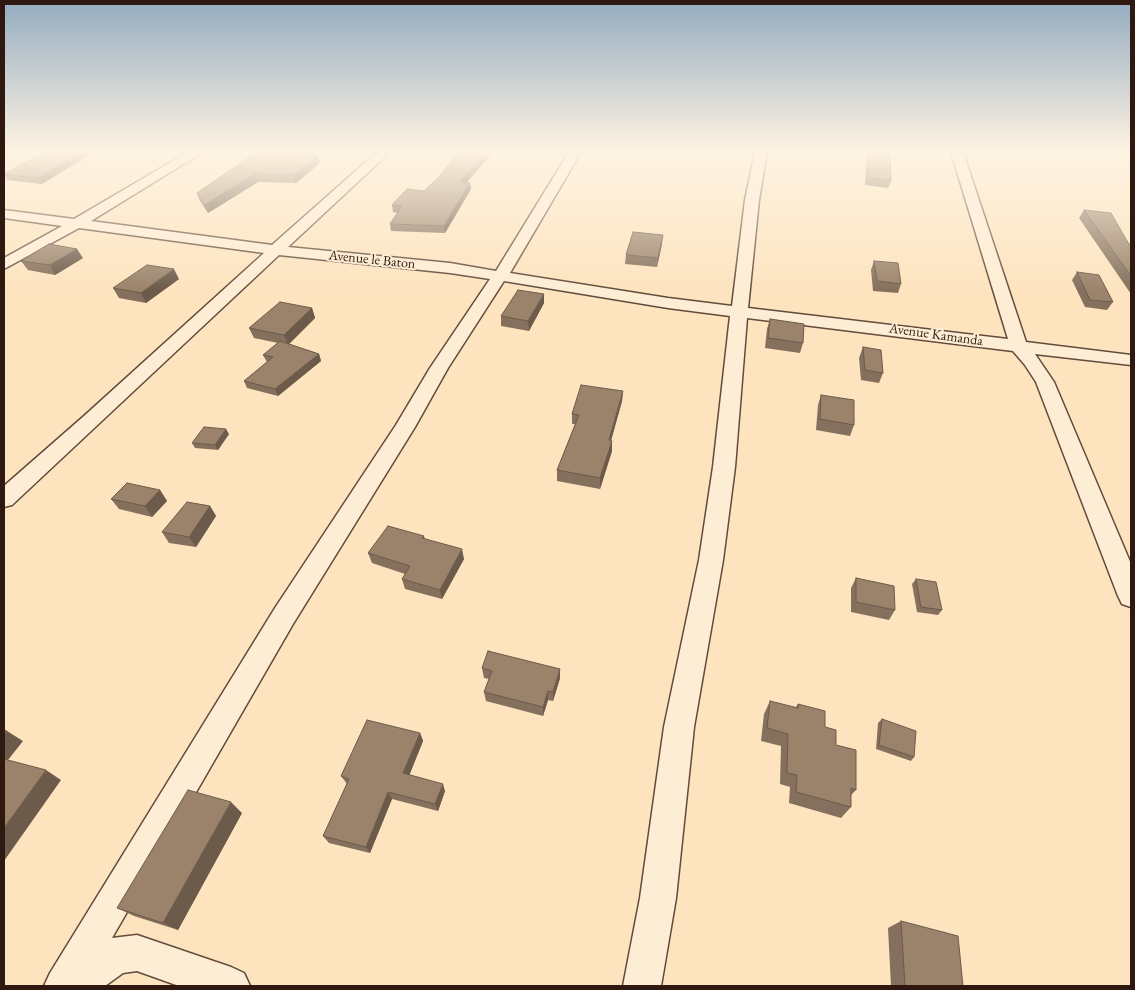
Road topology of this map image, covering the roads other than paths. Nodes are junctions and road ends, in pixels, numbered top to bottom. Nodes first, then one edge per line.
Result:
1 (120, 198) edge
2 (334, 198) edge
3 (547, 198) edge
4 (752, 198) edge
5 (972, 198) edge
6 (4, 214) edge
7 (76, 223) junction
8 (278, 250) junction
9 (4, 264) edge
10 (500, 276) junction
11 (740, 310) junction
12 (1019, 347) junction
13 (1131, 360) edge
14 (4, 499) edge
15 (1131, 596) edge
16 (63, 986) edge
17 (80, 986) edge
18 (231, 986) edge
19 (642, 986) edge

1 - 7 street
2 - 8 street
3 - 10 street
4 - 11 street
5 - 12 street
6 - 7 street, Avenue le Baton
7 - 8 street, Avenue le Baton
7 - 9 street
8 - 10 street, Avenue le Baton
8 - 14 street
10 - 11 street, Avenue le Baton
10 - 16 street
11 - 12 street, Avenue Kamanda
11 - 19 street
12 - 13 street, Avenue Kamanda
12 - 15 street
17 - 18 street

